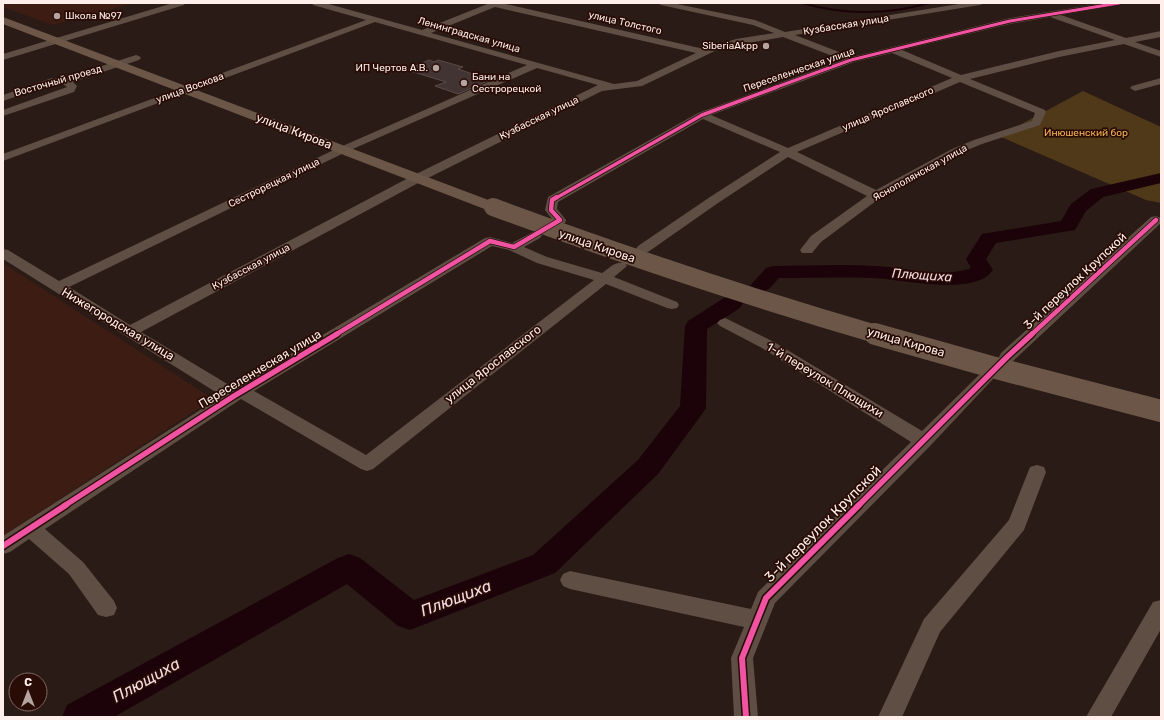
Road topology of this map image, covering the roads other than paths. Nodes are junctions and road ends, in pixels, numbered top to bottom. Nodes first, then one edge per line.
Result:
1 (181, 3) edge
2 (316, 3) edge
3 (661, 3) edge
4 (980, 3) edge
5 (1119, 3) edge
6 (496, 4) edge
7 (1048, 14) junction
8 (376, 19) junction
9 (3, 20) edge
10 (422, 33) junction
11 (1161, 34) edge
12 (785, 35) junction
13 (57, 41) junction
14 (1121, 41) junction
15 (893, 50) junction
16 (704, 52) junction
17 (1161, 54) edge
18 (3, 57) edge
19 (136, 58) dead end
20 (851, 60) junction
21 (118, 64) junction
22 (536, 65) junction
23 (961, 78) junction
24 (66, 81) junction
25 (1161, 81) edge
26 (616, 87) junction
27 (1135, 88) dead end
28 (186, 90) junction
29 (3, 98) edge
30 (3, 113) edge
31 (702, 115) junction
32 (342, 150) junction
33 (788, 152) junction
34 (3, 158) edge
35 (416, 179) junction
36 (876, 195) junction
37 (560, 220) dead end
38 (1156, 220) dead end
39 (535, 235) dead end
40 (514, 247) junction
41 (643, 249) dead end
42 (807, 250) dead end
43 (3, 253) edge
44 (620, 266) dead end
45 (603, 278) junction
46 (58, 288) junction
47 (672, 305) dead end
48 (726, 323) dead end
49 (131, 331) junction
50 (1007, 357) dead end
51 (985, 379) dead end
52 (238, 394) junction
53 (1161, 411) edge
54 (924, 440) junction
55 (367, 464) joint
56 (1037, 472) dead end
57 (30, 528) junction
58 (3, 546) edge
59 (570, 580) dead end
60 (106, 608) dead end
61 (1161, 609) edge
62 (757, 620) junction
63 (746, 717) edge
64 (890, 717) edge
65 (1098, 717) edge

1 - 13 street
2 - 8 street, Ленинградская улица
3 - 12 street
4 - 12 street, Кузбасская улица
5 - 7 street, Переселенческая улица
6 - 10 street
6 - 16 street, улица Толстого
7 - 14 street
7 - 15 street, Переселенческая улица
8 - 10 street, Ленинградская улица
8 - 28 street, улица Воскова
9 - 13 main road, улица Кирова
10 - 22 street, Ленинградская улица
11 - 14 street, улица Ярославского
12 - 16 street, Кузбасская улица
12 - 20 street
13 - 18 street
13 - 21 main road, улица Кирова
14 - 17 street
14 - 23 street, улица Ярославского
15 - 20 street, Переселенческая улица
15 - 23 street
16 - 26 street, Кузбасская улица
19 - 21 street, Восточный проезд
20 - 31 street, Переселенческая улица
21 - 24 street, Восточный проезд
21 - 28 main road, улица Кирова
22 - 26 street, Ленинградская улица
22 - 32 street, Сестрорецкая улица
23 - 33 street, улица Ярославского
23 - 36 street, Яснополянская улица
24 - 29 street, Восточный проезд
24 - 30 street
25 - 27 street
26 - 35 street, Кузбасская улица
28 - 32 main road, улица Кирова
28 - 34 street, улица Воскова
31 - 33 street
31 - 37 street, Переселенческая улица
32 - 35 main road, улица Кирова
32 - 46 street, Сестрорецкая улица
33 - 36 street
33 - 41 street, улица Ярославского
35 - 49 street, Кузбасская улица
35 - 53 main road, улица Кирова, bridge
36 - 42 street, Яснополянская улица
38 - 50 street, 3-й переулок Крупской
39 - 40 street
40 - 45 street, Переселенческая улица
40 - 52 street, Переселенческая улица
43 - 46 street, Нижегородская улица
44 - 45 street, улица Ярославского
45 - 47 street, Переселенческая улица
45 - 55 street, улица Ярославского
46 - 49 street, Нижегородская улица
48 - 54 street, 1-й переулок Плющихи
49 - 52 street, Нижегородская улица
51 - 54 street, 3-й переулок Крупской
52 - 55 street, Нижегородская улица
52 - 57 street, Переселенческая улица
54 - 62 street, 3-й переулок Крупской
56 - 64 street
57 - 58 street, Переселенческая улица
57 - 60 street
59 - 62 street
61 - 65 street
62 - 63 street, 3-й переулок Крупской

